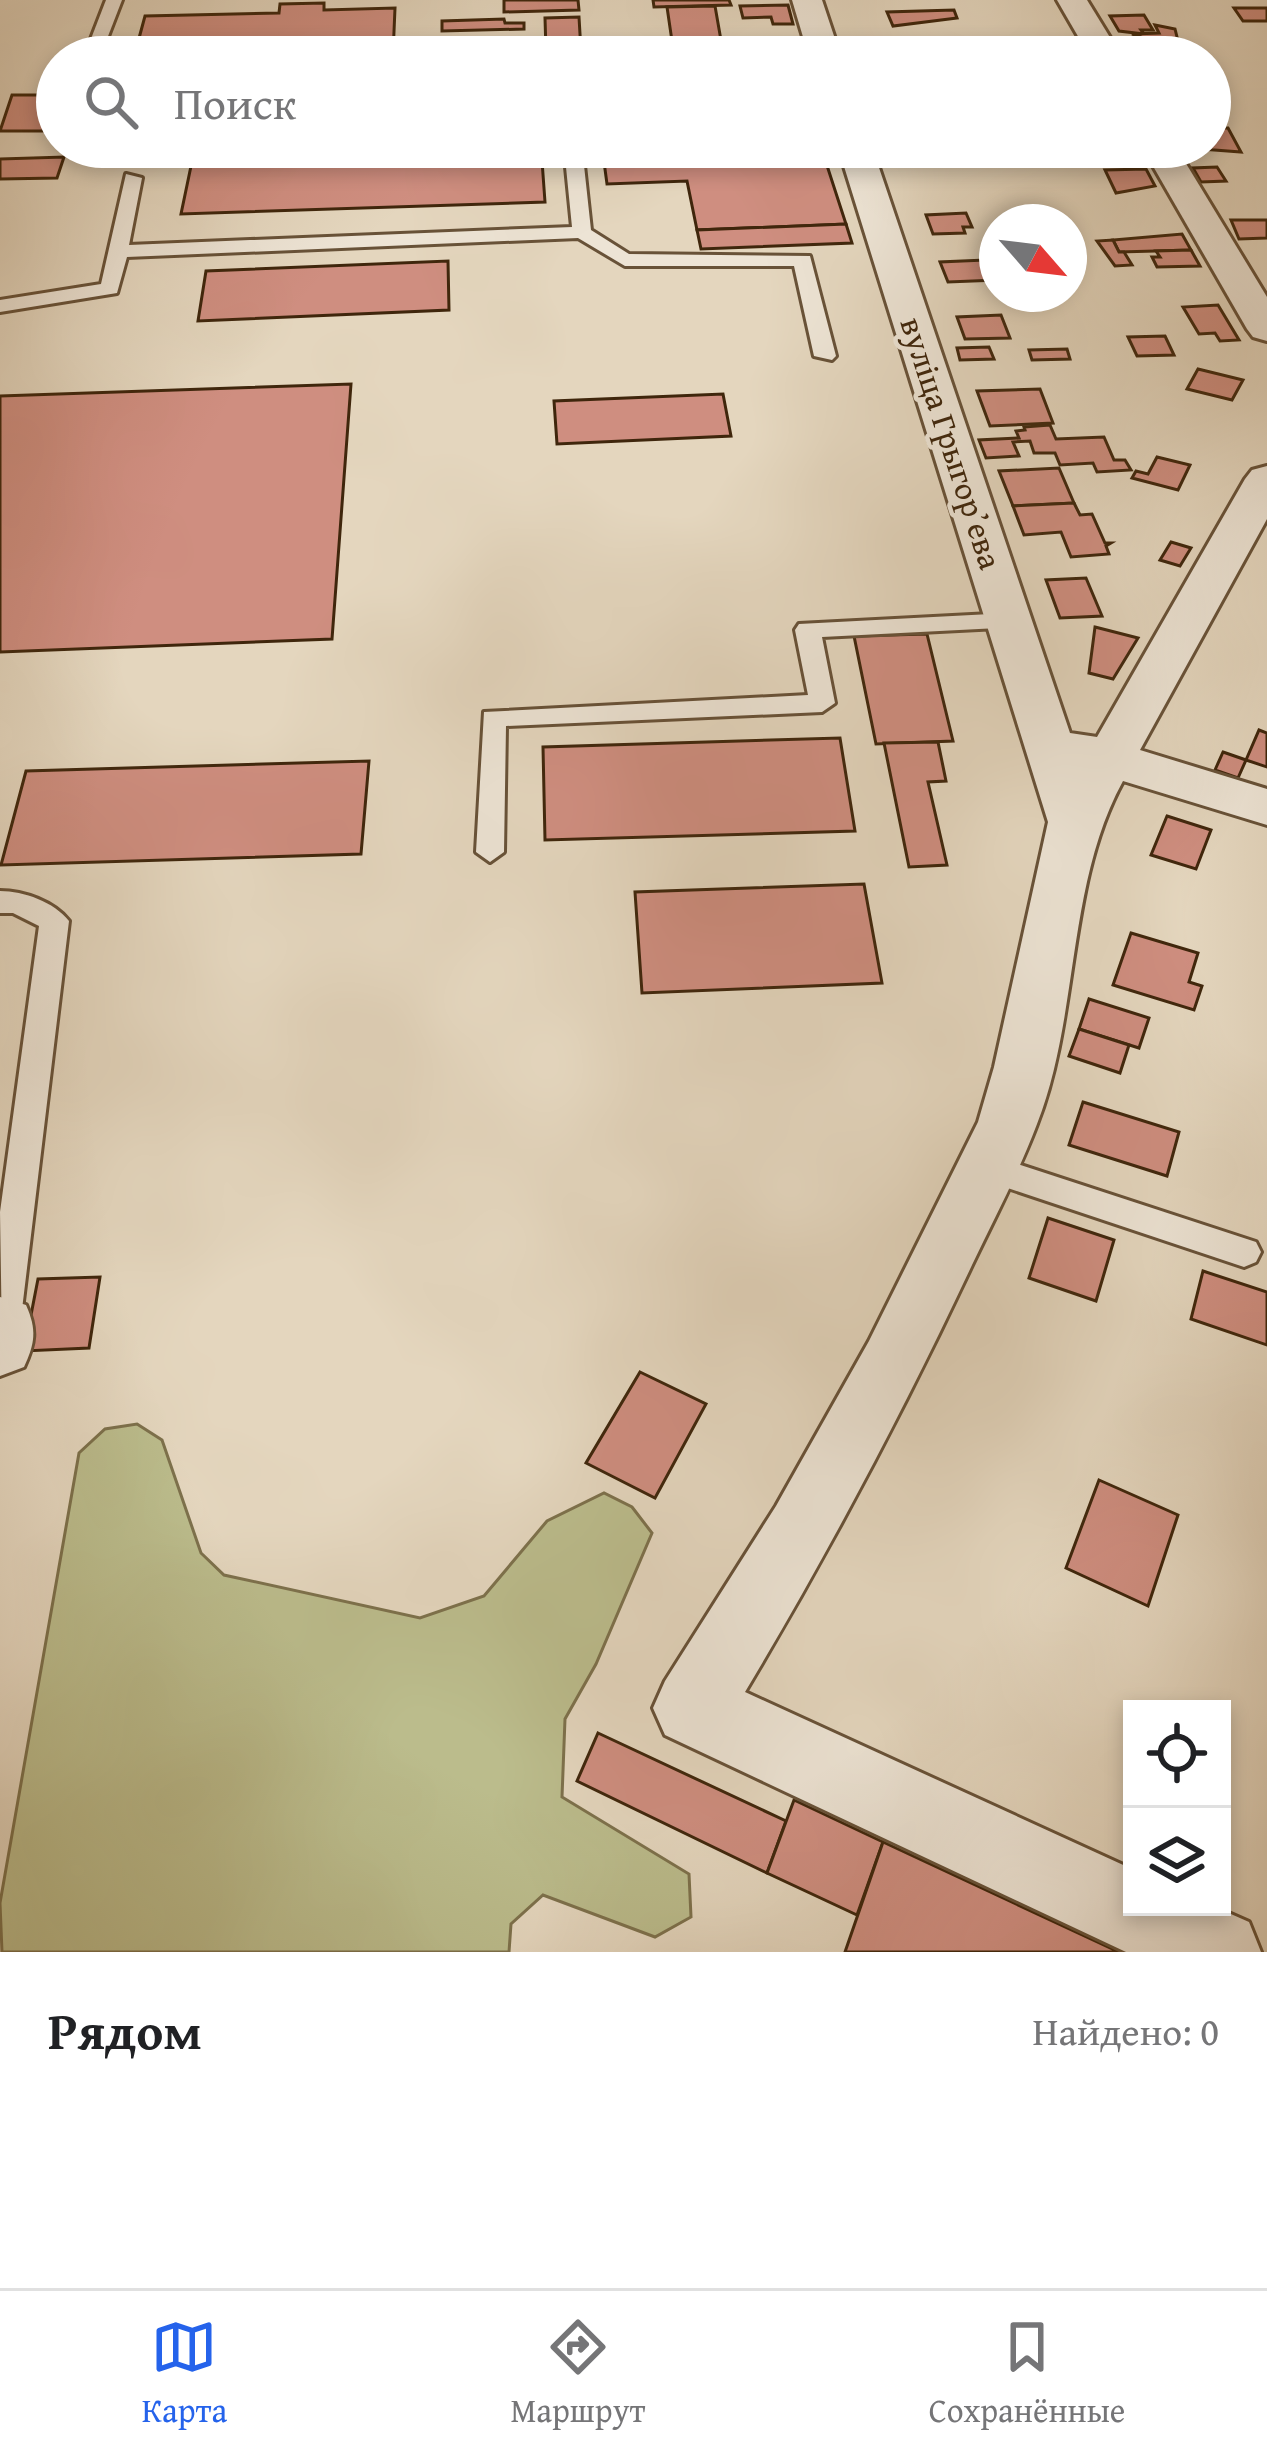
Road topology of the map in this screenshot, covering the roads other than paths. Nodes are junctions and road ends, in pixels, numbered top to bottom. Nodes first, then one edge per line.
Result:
1 (114, 0) edge
2 (807, 0) edge
3 (1072, 0) edge
4 (100, 36) edge
5 (818, 36) edge
6 (1093, 36) edge
7 (575, 168) edge
8 (862, 168) edge
9 (1171, 168) edge
10 (134, 178) dead end
11 (582, 232) junction
12 (118, 251) junction
13 (0, 306) edge
14 (1267, 329) edge
15 (825, 356) dead end
16 (1267, 479) edge
17 (1010, 622) junction
18 (1048, 739) junction
19 (1109, 759) junction
20 (1267, 807) edge
21 (1074, 822) junction
22 (490, 852) dead end
23 (0, 902) edge
24 (987, 1168) junction
25 (1244, 1252) dead end
26 (1, 1336) edge
27 (1219, 1952) edge

1 - 4 lane
2 - 5 street
3 - 6 street
7 - 11 lane
8 - 17 street, вуліца Грыгорʼева
9 - 14 street
10 - 12 lane
11 - 12 lane
11 - 15 lane
12 - 13 lane
16 - 19 street
17 - 18 street, вуліца Грыгорʼева
17 - 22 lane
18 - 19 street
18 - 21 street, вуліца Грыгорʼева
19 - 20 street
19 - 21 street
21 - 24 street
23 - 26 lane
24 - 25 lane
24 - 27 street

